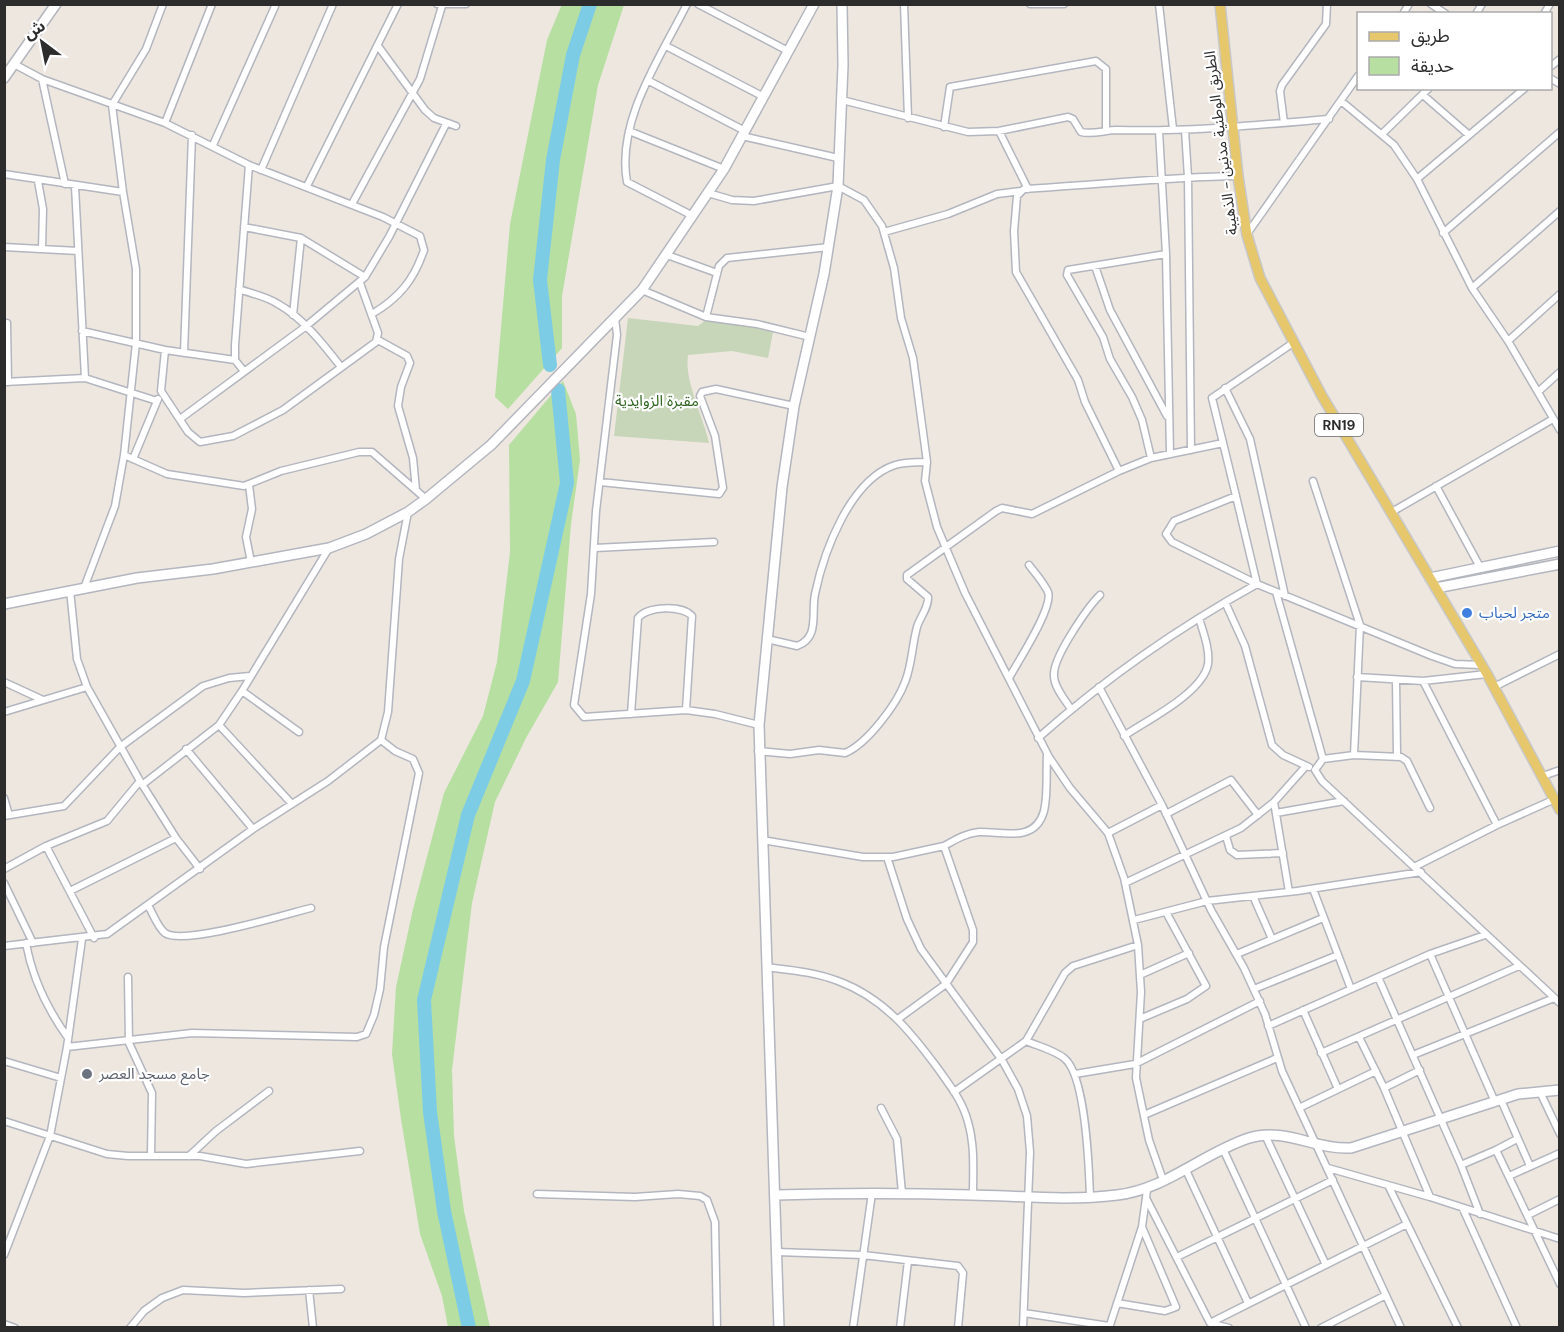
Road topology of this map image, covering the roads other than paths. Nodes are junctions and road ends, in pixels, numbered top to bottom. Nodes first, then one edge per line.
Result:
1 (56, 4) edge
2 (163, 4) edge
3 (212, 4) edge
4 (276, 4) edge
5 (333, 4) edge
6 (398, 4) edge
7 (466, 4) edge
8 (687, 4) edge
9 (698, 4) edge
10 (813, 4) edge
11 (842, 4) edge
12 (904, 4) edge
13 (1030, 4) edge
14 (1064, 4) edge
15 (1159, 4) edge
16 (1220, 4) edge
17 (1327, 4) edge
18 (439, 5) edge
19 (378, 46) junction
20 (666, 46) junction
21 (788, 51) junction
22 (14, 64) junction
23 (5, 75) edge
24 (42, 79) junction
25 (1357, 79) edge
26 (649, 81) junction
27 (1427, 90) edge
28 (1523, 90) edge
29 (413, 94) junction
30 (1423, 95) junction
31 (764, 97) junction
32 (842, 100) junction
33 (1341, 101) junction
34 (112, 105) junction
35 (908, 118) junction
36 (1329, 119) junction
37 (165, 123) junction
38 (1284, 123) junction
39 (446, 124) junction
40 (456, 126) dead end
41 (944, 127) junction
42 (1234, 127) junction
43 (1106, 129) junction
44 (1173, 129) junction
45 (629, 130) junction
46 (999, 130) junction
47 (1185, 130) junction
48 (1159, 131) junction
49 (1560, 132) edge
50 (743, 134) junction
51 (1382, 134) junction
52 (192, 135) junction
53 (1469, 135) junction
54 (213, 145) junction
55 (838, 158) junction
56 (249, 165) junction
57 (724, 169) junction
58 (261, 170) junction
59 (4, 174) edge
60 (1238, 176) junction
61 (1188, 177) junction
62 (1163, 178) junction
63 (1417, 179) junction
64 (38, 181) junction
65 (65, 184) junction
66 (75, 186) junction
67 (308, 186) junction
68 (838, 186) junction
69 (1024, 190) junction
70 (123, 192) junction
71 (708, 193) junction
72 (352, 204) junction
73 (1560, 211) edge
74 (693, 216) junction
75 (396, 223) junction
76 (244, 227) junction
77 (884, 232) junction
78 (1443, 233) junction
79 (1247, 235) junction
80 (300, 238) junction
81 (4, 247) edge
82 (829, 247) junction
83 (42, 249) junction
84 (78, 251) junction
85 (1167, 254) junction
86 (667, 255) junction
87 (1095, 266) junction
88 (717, 273) junction
89 (365, 277) junction
90 (360, 283) junction
91 (1472, 288) junction
92 (238, 289) junction
93 (642, 290) junction
94 (1560, 294) edge
95 (372, 314) junction
96 (292, 315) junction
97 (615, 317) junction
98 (706, 317) junction
99 (7, 323) dead end
100 (304, 327) junction
101 (82, 331) junction
102 (810, 337) junction
103 (378, 340) junction
104 (1508, 341) junction
105 (136, 343) junction
106 (1293, 343) junction
107 (165, 350) junction
108 (184, 353) junction
109 (235, 360) junction
110 (341, 367) junction
111 (243, 370) junction
112 (1560, 372) edge
113 (85, 378) junction
114 (6, 382) edge
115 (1225, 388) junction
116 (162, 391) junction
117 (130, 392) junction
118 (1538, 392) junction
119 (157, 401) junction
120 (794, 406) junction
121 (180, 419) junction
122 (1169, 419) junction
123 (1553, 419) junction
124 (1560, 429) edge
125 (1223, 443) junction
126 (1191, 450) junction
127 (1170, 453) junction
128 (124, 455) junction
129 (1151, 458) junction
130 (134, 459) junction
131 (927, 462) junction
132 (1119, 471) junction
133 (1313, 481) dead end
134 (600, 482) junction
135 (249, 485) junction
136 (1436, 486) junction
137 (416, 490) junction
138 (1236, 496) junction
139 (426, 499) junction
140 (408, 512) junction
141 (1390, 513) junction
142 (714, 542) dead end
143 (944, 547) junction
144 (329, 548) junction
145 (595, 548) junction
146 (1560, 550) edge
147 (252, 562) junction
148 (1560, 564) edge
149 (1029, 565) dead end
150 (1480, 567) junction
151 (1430, 578) junction
152 (1257, 584) junction
153 (84, 588) junction
154 (1436, 588) junction
155 (70, 590) junction
156 (1276, 592) junction
157 (1100, 595) dead end
158 (1285, 596) junction
159 (1225, 602) junction
160 (4, 604) edge
161 (1200, 618) junction
162 (1360, 625) junction
163 (767, 639) junction
164 (1560, 654) edge
165 (1481, 665) junction
166 (1487, 674) junction
167 (250, 676) junction
168 (1357, 677) junction
169 (1009, 678) junction
170 (1396, 680) junction
171 (1423, 681) junction
172 (4, 682) edge
173 (87, 687) junction
174 (1099, 687) junction
175 (1494, 687) junction
176 (242, 692) junction
177 (42, 700) junction
178 (1071, 709) junction
179 (686, 710) junction
180 (4, 711) edge
181 (631, 714) junction
182 (219, 725) junction
183 (759, 725) junction
184 (299, 732) dead end
185 (1124, 736) junction
186 (1038, 738) junction
187 (381, 740) junction
188 (120, 747) junction
189 (186, 749) junction
190 (758, 751) junction
191 (1047, 754) junction
192 (1354, 755) junction
193 (1397, 756) junction
194 (1323, 759) junction
195 (1306, 766) junction
196 (1315, 770) junction
197 (1560, 770) edge
198 (1543, 776) junction
199 (141, 783) junction
200 (4, 798) edge
201 (1555, 799) junction
202 (1344, 801) junction
203 (1274, 802) junction
204 (292, 804) junction
205 (1162, 805) junction
206 (1430, 808) dead end
207 (1560, 810) edge
208 (1276, 813) junction
209 (1166, 814) junction
210 (7, 815) edge
211 (1258, 815) junction
212 (1497, 825) junction
213 (253, 829) junction
214 (1108, 833) junction
215 (1226, 836) junction
216 (176, 838) junction
217 (761, 840) junction
218 (46, 846) junction
219 (944, 846) junction
220 (1184, 853) junction
221 (1283, 853) junction
222 (887, 857) junction
223 (4, 868) edge
224 (200, 869) junction
225 (1419, 869) junction
226 (4, 883) edge
227 (1125, 883) junction
228 (1313, 889) junction
229 (70, 891) junction
230 (1289, 892) junction
231 (1253, 896) junction
232 (1207, 901) junction
233 (148, 905) junction
234 (311, 908) dead end
235 (1166, 912) junction
236 (1323, 918) junction
237 (1134, 920) junction
238 (1485, 935) junction
239 (94, 938) junction
240 (82, 939) junction
241 (1272, 939) junction
242 (30, 943) junction
243 (1138, 945) junction
244 (4, 946) edge
245 (1189, 953) junction
246 (1237, 954) junction
247 (1430, 954) junction
248 (1338, 955) junction
249 (1519, 966) junction
250 (766, 967) junction
251 (1140, 975) junction
252 (128, 977) dead end
253 (1378, 977) junction
254 (946, 984) junction
255 (1254, 989) junction
256 (1351, 989) junction
257 (1450, 997) junction
258 (1557, 1000) edge
259 (1260, 1001) junction
260 (1303, 1010) junction
261 (1142, 1018) junction
262 (898, 1019) junction
263 (1398, 1021) junction
264 (1268, 1026) junction
265 (1466, 1032) junction
266 (1359, 1037) junction
267 (68, 1038) junction
268 (129, 1040) junction
269 (1026, 1041) junction
270 (67, 1047) junction
271 (1321, 1053) junction
272 (1413, 1055) junction
273 (1277, 1058) junction
274 (1002, 1060) junction
275 (4, 1061) edge
276 (1135, 1064) junction
277 (1420, 1070) junction
278 (1376, 1071) junction
279 (1075, 1074) junction
280 (61, 1078) junction
281 (1384, 1088) junction
282 (1338, 1089) junction
283 (1560, 1090) edge
284 (269, 1091) dead end
285 (954, 1092) junction
286 (1540, 1092) junction
287 (1498, 1101) junction
288 (881, 1108) dead end
289 (1299, 1108) junction
290 (1143, 1116) junction
291 (1442, 1120) junction
292 (4, 1121) edge
293 (1403, 1132) junction
294 (1560, 1134) edge
295 (1265, 1135) junction
296 (50, 1136) junction
297 (1517, 1139) junction
298 (1316, 1143) junction
299 (1223, 1149) junction
300 (1497, 1150) junction
301 (360, 1151) dead end
302 (1560, 1153) edge
303 (151, 1156) junction
304 (189, 1156) junction
305 (1461, 1165) junction
306 (1530, 1166) junction
307 (1185, 1168) junction
308 (1328, 1168) junction
309 (1509, 1176) junction
310 (1163, 1180) junction
311 (1334, 1180) junction
312 (1388, 1185) junction
313 (872, 1193) junction
314 (902, 1193) junction
315 (537, 1194) dead end
316 (1147, 1194) junction
317 (776, 1195) junction
318 (973, 1195) junction
319 (1029, 1197) junction
320 (1090, 1197) junction
321 (1430, 1197) junction
322 (1560, 1199) edge
323 (1294, 1201) junction
324 (1463, 1209) junction
325 (1479, 1214) junction
326 (1528, 1215) junction
327 (1255, 1219) junction
328 (1407, 1224) junction
329 (1142, 1227) junction
330 (1536, 1231) junction
331 (1216, 1238) junction
332 (1560, 1239) edge
333 (6, 1246) edge
334 (1364, 1246) junction
335 (777, 1252) junction
336 (4, 1255) edge
337 (863, 1256) junction
338 (1177, 1257) junction
339 (908, 1261) junction
340 (1326, 1264) junction
341 (1560, 1284) edge
342 (1287, 1285) junction
343 (309, 1290) junction
344 (341, 1290) dead end
345 (1386, 1295) junction
346 (1117, 1303) junction
347 (1248, 1304) junction
348 (1024, 1312) junction
349 (1210, 1323) junction
350 (4, 1324) edge
351 (1109, 1327) edge
352 (15, 1328) edge
353 (130, 1328) edge
354 (313, 1328) edge
355 (717, 1328) edge
356 (779, 1328) edge
357 (853, 1328) edge
358 (900, 1328) edge
359 (958, 1328) edge
360 (1023, 1328) edge
361 (1228, 1328) edge
362 (1306, 1328) edge
363 (1321, 1328) edge
364 (1401, 1328) edge
365 (1458, 1328) edge
366 (1518, 1328) edge

1 - 22 street
2 - 34 street
3 - 37 street
4 - 54 street
5 - 58 street
6 - 19 street
7 - 18 street
8 - 20 street
9 - 21 street
10 - 21 street
11 - 32 street
12 - 35 street
13 - 14 street
15 - 44 street
16 - 42 main road, الطريق الوطنية مدنين - الذهيبة / RN19
17 - 38 street
18 - 29 street
19 - 29 street
19 - 67 street
20 - 26 street
20 - 31 street
21 - 31 street
22 - 23 street
22 - 24 street
24 - 34 street
24 - 65 street
25 - 33 street
26 - 45 street
26 - 50 street
27 - 30 street
28 - 53 street
29 - 39 street
29 - 72 street
30 - 51 street
30 - 53 street
31 - 50 street
32 - 35 street
32 - 55 street
33 - 36 street
33 - 51 street
34 - 37 street
34 - 70 street
35 - 41 street
36 - 38 street
36 - 79 street
37 - 52 street
38 - 42 street
39 - 40 street
39 - 75 street
41 - 43 street
41 - 46 street
42 - 47 street
42 - 60 main road, الطريق الوطنية مدنين - الذهيبة / RN19
43 - 46 street
43 - 48 street
44 - 47 street
44 - 48 street
45 - 57 street
45 - 74 street
46 - 69 street
47 - 61 street
48 - 62 street
49 - 78 street
50 - 55 street
50 - 57 street
51 - 63 street
52 - 54 street
52 - 108 street
53 - 63 street
54 - 56 street
55 - 68 street
56 - 58 street
56 - 76 street
57 - 71 street
58 - 67 street
59 - 64 street
60 - 61 street
60 - 79 main road, الطريق الوطنية مدنين - الذهيبة / RN19
61 - 62 street
61 - 126 street
62 - 69 street
62 - 85 street
63 - 78 street
64 - 65 street
64 - 83 street
65 - 66 street
66 - 70 street
66 - 84 street
67 - 72 street
68 - 71 street
68 - 77 street
68 - 82 street
69 - 77 street
69 - 132 street
70 - 105 street
71 - 74 street
72 - 75 street
73 - 91 street
74 - 86 street
75 - 89 street
75 - 95 street
76 - 80 street
76 - 92 street
77 - 131 street
78 - 91 street
79 - 106 main road, الطريق الوطنية مدنين - الذهيبة / RN19
80 - 89 street
80 - 96 street
81 - 83 street
82 - 88 street
82 - 102 street
83 - 84 street
84 - 101 street
85 - 87 street
85 - 122 street
86 - 88 street
86 - 93 street
87 - 122 street
87 - 129 street
88 - 98 street
89 - 90 street
90 - 95 street
90 - 100 street
91 - 104 street
92 - 96 street
92 - 109 street
93 - 97 street
93 - 98 street
94 - 104 street
95 - 103 street
96 - 100 street
97 - 134 street
97 - 139 street
98 - 102 street
99 - 114 street
100 - 110 street
100 - 111 street
101 - 105 street
101 - 113 street
102 - 120 street
103 - 110 street
103 - 137 street
104 - 118 street
105 - 107 street
105 - 117 street
106 - 115 street
106 - 141 main road, الطريق الوطنية مدنين - الذهيبة / RN19
107 - 108 street
107 - 116 street
108 - 109 street
109 - 111 street
110 - 121 street
111 - 121 street
112 - 118 street
113 - 114 street
113 - 117 street
115 - 125 street
115 - 158 street
116 - 119 street
116 - 121 street
117 - 119 street
117 - 128 street
118 - 123 street
119 - 130 street
120 - 134 street
120 - 163 street
122 - 127 street
123 - 124 street
123 - 136 street
125 - 126 street
125 - 138 street
126 - 127 street
127 - 129 street
128 - 130 street
128 - 153 street
129 - 132 street
130 - 135 street
131 - 143 street
131 - 163 street
132 - 143 street
133 - 162 street
134 - 145 street
135 - 137 street
135 - 147 street
136 - 141 street
136 - 150 street
137 - 139 street
138 - 152 street
138 - 152 street
139 - 140 street
140 - 144 street
140 - 187 street
141 - 151 main road, الطريق الوطنية مدنين - الذهيبة / RN19
142 - 145 street
143 - 169 street
143 - 190 street
144 - 147 street
144 - 167 street
145 - 181 street
146 - 150 street
147 - 153 street
148 - 154 street
149 - 169 street
150 - 151 street
151 - 154 main road, الطريق الوطنية مدنين - الذهيبة / RN19
152 - 156 street
152 - 159 street
153 - 155 street
154 - 165 main road, الطريق الوطنية مدنين - الذهيبة / RN19
155 - 160 street
155 - 173 street
156 - 158 street
156 - 194 street
157 - 178 street
158 - 162 street
159 - 161 street
159 - 195 street
161 - 174 street
161 - 185 street
162 - 165 street
162 - 168 street
163 - 183 street
164 - 175 street
165 - 166 main road, الطريق الوطنية مدنين - الذهيبة / RN19
166 - 171 street
166 - 175 main road, الطريق الوطنية مدنين - الذهيبة / RN19
167 - 176 street
167 - 188 street
168 - 170 street
168 - 192 street
169 - 186 street
170 - 171 street
170 - 193 street
171 - 212 street
172 - 177 street
173 - 177 street
173 - 188 street
174 - 178 street
174 - 185 street
175 - 198 main road, الطريق الوطنية مدنين - الذهيبة / RN19
176 - 182 street
176 - 184 street
177 - 180 street
178 - 186 street
179 - 181 street
179 - 181 street
179 - 183 street
182 - 189 street
182 - 204 street
183 - 190 street
185 - 205 street
186 - 191 street
187 - 204 street
187 - 268 street
188 - 199 street
188 - 210 street
189 - 199 street
189 - 213 street
190 - 217 street
191 - 214 street
191 - 219 street
192 - 193 street
192 - 194 street
193 - 206 street
194 - 196 street
195 - 196 street
195 - 203 street
196 - 202 street
197 - 198 street
198 - 201 main road, الطريق الوطنية مدنين - الذهيبة / RN19
199 - 216 street
199 - 218 street
200 - 210 street
201 - 207 main road, الطريق الوطنية مدنين - الذهيبة / RN19
201 - 212 street
202 - 208 street
202 - 225 street
203 - 208 street
203 - 211 street
204 - 213 street
205 - 209 street
205 - 214 street
208 - 221 street
209 - 211 street
209 - 220 street
211 - 215 street
212 - 225 street
213 - 224 street
214 - 227 street
215 - 220 street
215 - 221 street
216 - 224 street
216 - 229 street
217 - 222 street
217 - 250 street
218 - 223 street
218 - 229 street
219 - 222 street
219 - 254 street
220 - 227 street
220 - 232 street
221 - 230 street
222 - 254 street
224 - 233 street
225 - 228 street
225 - 238 street
226 - 242 street
227 - 237 street
228 - 230 street
228 - 236 street
229 - 239 street
230 - 231 street
231 - 232 street
231 - 241 street
232 - 235 street
232 - 246 street
233 - 234 street
233 - 239 street
235 - 237 street
235 - 245 street
236 - 241 street
236 - 248 street
237 - 243 street
238 - 247 street
238 - 249 street
239 - 240 street
240 - 242 street
240 - 267 street
241 - 246 street
242 - 244 street
242 - 267 street
243 - 251 street
243 - 269 street
245 - 251 street
245 - 261 street
246 - 255 street
247 - 253 street
247 - 257 street
248 - 255 street
248 - 256 street
249 - 257 street
249 - 258 street
250 - 262 street
250 - 317 street
251 - 261 street
252 - 268 street
253 - 256 street
253 - 263 street
254 - 262 street
254 - 274 street
255 - 259 street
256 - 260 street
257 - 263 street
257 - 265 street
258 - 265 street
259 - 264 street
259 - 276 street
260 - 264 street
260 - 271 street
261 - 276 street
262 - 285 street
263 - 266 street
263 - 272 street
264 - 273 street
265 - 272 street
265 - 287 street
266 - 271 street
266 - 278 street
267 - 270 street
268 - 270 street
268 - 303 street
269 - 274 street
269 - 279 street
270 - 280 street
271 - 282 street
272 - 277 street
273 - 289 street
273 - 290 street
274 - 285 street
274 - 319 street
275 - 280 street
276 - 279 street
276 - 290 street
277 - 281 street
277 - 291 street
278 - 281 street
278 - 282 street
279 - 320 street
280 - 296 street
281 - 293 street
282 - 289 street
283 - 286 street
284 - 304 street
285 - 318 street
286 - 287 street
286 - 294 street
287 - 291 street
287 - 297 street
288 - 314 street
289 - 298 street
290 - 310 street
291 - 293 street
291 - 305 street
292 - 296 street
293 - 298 street
293 - 321 street
295 - 298 street
295 - 299 street
295 - 323 street
296 - 303 street
296 - 333 street
297 - 300 street
297 - 306 street
298 - 308 street
299 - 307 street
299 - 327 street
300 - 305 street
300 - 309 street
301 - 304 street
302 - 306 street
303 - 304 street
305 - 325 street
306 - 309 street
307 - 310 street
307 - 331 street
308 - 311 street
308 - 312 street
309 - 326 street
310 - 316 street
311 - 323 street
311 - 334 street
312 - 321 street
312 - 328 street
313 - 314 street
313 - 317 street
313 - 337 street
314 - 318 street
315 - 355 street
316 - 320 street
316 - 329 street
316 - 338 street
317 - 335 street
318 - 319 street
319 - 320 street
319 - 348 street
321 - 324 street
322 - 326 street
323 - 327 street
323 - 340 street
324 - 325 street
324 - 366 street
325 - 330 street
326 - 330 street
327 - 331 street
327 - 342 street
328 - 334 street
328 - 365 street
329 - 346 street
329 - 346 street
330 - 332 street
330 - 341 street
331 - 338 street
331 - 347 street
333 - 336 street
334 - 340 street
334 - 345 street
335 - 337 street
335 - 356 street
337 - 339 street
337 - 357 street
338 - 349 street
339 - 358 street
339 - 359 street
340 - 342 street
342 - 347 street
342 - 362 street
343 - 344 street
343 - 353 street
343 - 354 street
345 - 363 street
345 - 364 street
346 - 351 street
347 - 349 street
348 - 351 street
348 - 360 street
349 - 361 street
350 - 352 street

